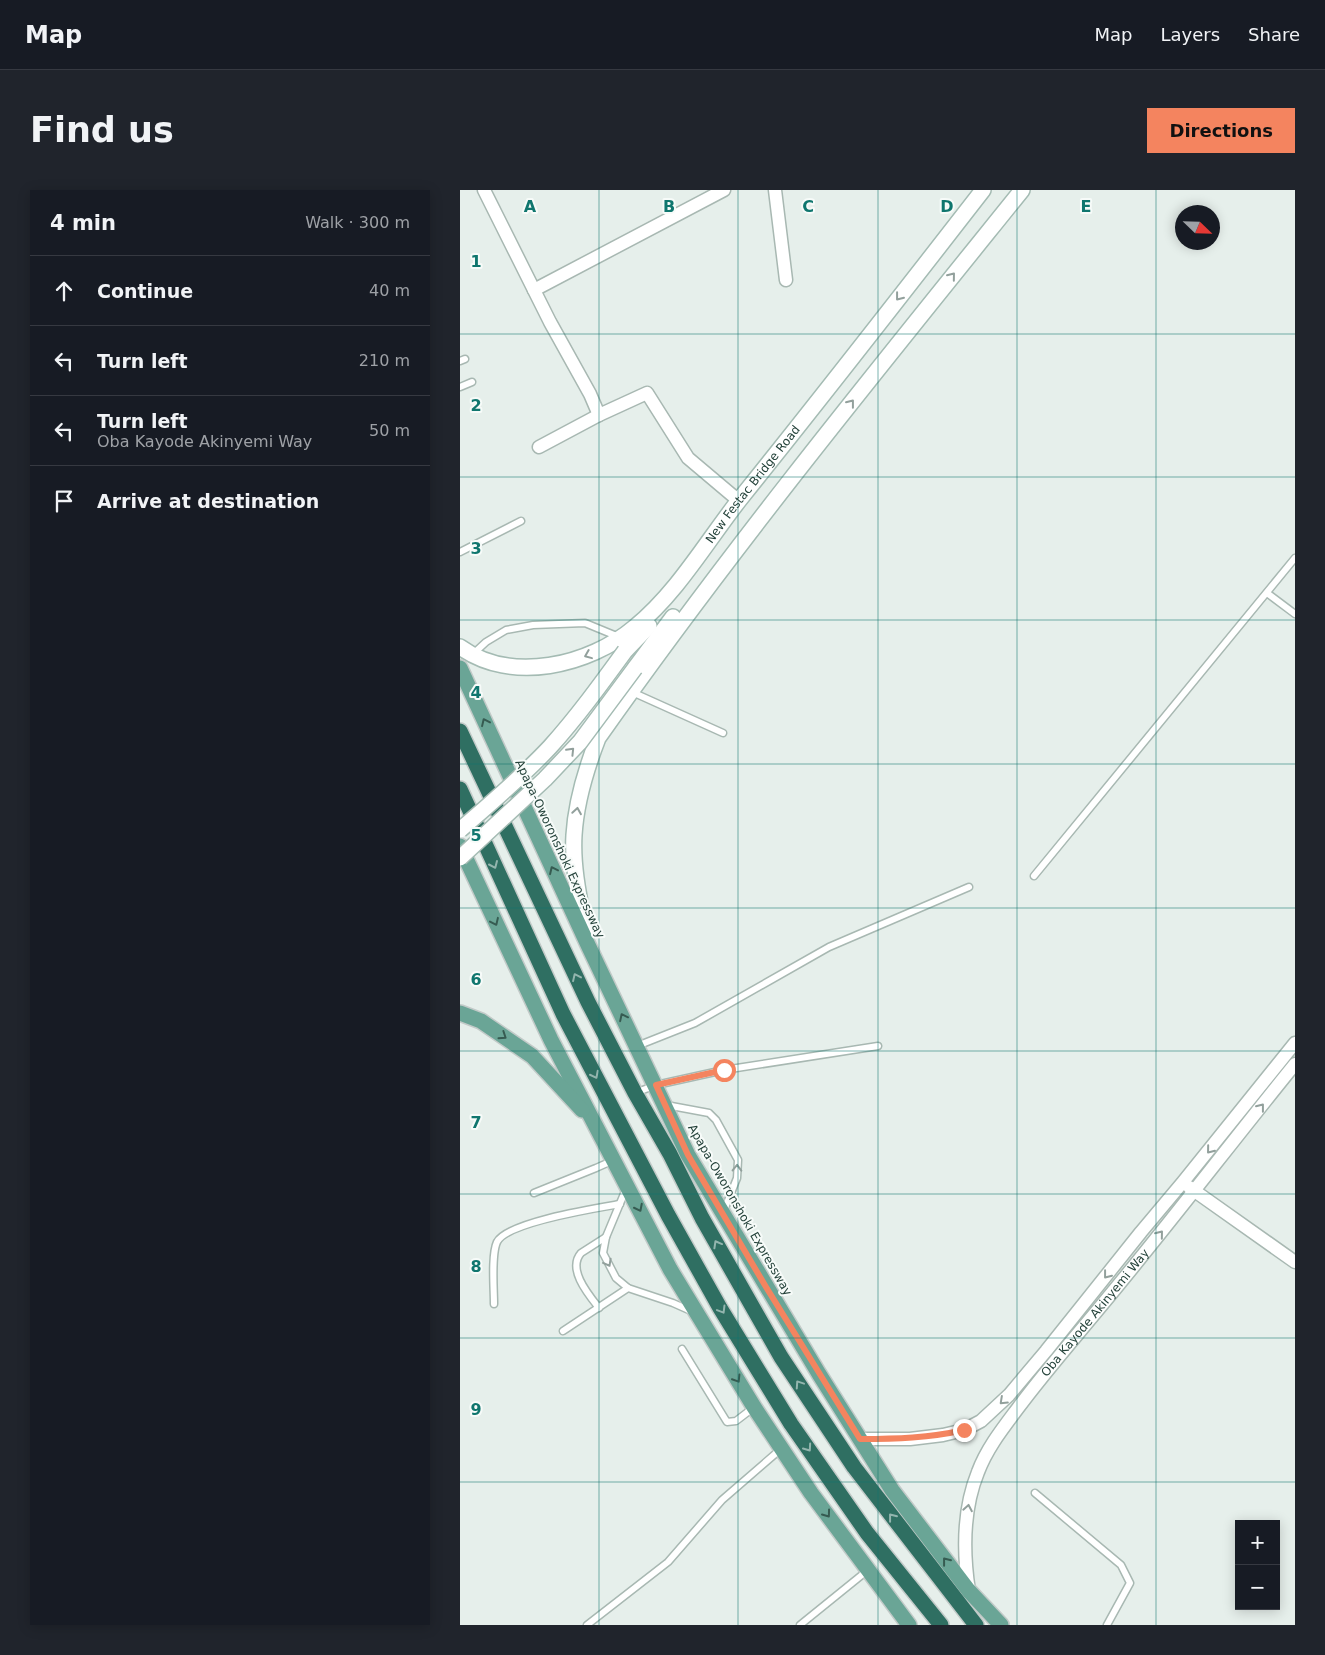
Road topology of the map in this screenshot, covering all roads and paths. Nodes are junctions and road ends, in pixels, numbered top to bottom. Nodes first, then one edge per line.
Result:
1 (484, 190) edge
2 (724, 190) edge
3 (775, 190) edge
4 (983, 190) edge
5 (1022, 190) edge
6 (786, 280) dead end
7 (534, 290) junction
8 (472, 382) dead end
9 (460, 387) edge
10 (813, 408) junction
11 (599, 415) junction
12 (833, 426) junction
13 (539, 447) dead end
14 (739, 501) junction
15 (521, 521) dead end
16 (460, 552) edge
17 (1295, 558) edge
18 (1268, 593) junction
19 (1295, 614) edge
20 (623, 644) junction
21 (466, 651) edge
22 (460, 668) edge
23 (631, 692) junction
24 (460, 731) edge
25 (723, 733) dead end
26 (460, 789) edge
27 (460, 830) edge
28 (460, 846) edge
29 (460, 858) edge
30 (1034, 876) dead end
31 (969, 887) dead end
32 (588, 945) junction
33 (460, 1013) edge
34 (1295, 1043) edge
35 (637, 1046) junction
36 (878, 1046) dead end
37 (1295, 1064) edge
38 (656, 1085) junction
39 (635, 1093) junction
40 (665, 1105) junction
41 (597, 1126) junction
42 (614, 1159) junction
43 (1183, 1182) junction
44 (628, 1185) junction
45 (1194, 1191) junction
46 (534, 1193) dead end
47 (620, 1204) junction
48 (723, 1214) junction
49 (606, 1237) junction
50 (1295, 1262) edge
51 (628, 1288) junction
52 (494, 1304) dead end
53 (598, 1308) junction
54 (697, 1314) junction
55 (563, 1331) dead end
56 (682, 1349) dead end
57 (754, 1407) junction
58 (860, 1439) junction
59 (782, 1448) junction
60 (1035, 1493) dead end
61 (868, 1570) junction
62 (969, 1591) junction
63 (587, 1625) edge
64 (800, 1625) edge
65 (909, 1625) edge
66 (941, 1625) edge
67 (976, 1625) edge
68 (1001, 1625) edge
69 (1107, 1625) edge

1 - 7 street
2 - 7 street
3 - 6 street
4 -> 10 main road, New Festac Bridge Road
12 -> 5 main road
7 - 11 street
8 - 9 lane
10 - 14 main road, New Festac Bridge Road
10 - 20 main road
11 - 13 street
11 - 14 street
12 - 23 main road
29 -> 12 main road, bridge
14 - 20 main road, New Festac Bridge Road
15 - 16 lane
17 - 18 lane
18 - 19 lane
18 - 30 lane
20 -> 21 main road, New Festac Bridge Road
20 - 21 lane
20 - 27 main road, bridge
32 -> 22 main road, Apapa-Oworonshoki Expressway
23 - 25 lane
32 -> 23 main road
39 -> 24 highway
26 -> 66 highway
28 -> 41 main road
31 - 35 lane
35 -> 32 main road, Apapa-Oworonshoki Expressway
33 -> 41 main road
34 -> 43 street, Oba Kayode Akinyemi Way
35 - 38 main road, Apapa-Oworonshoki Expressway
36 - 38 lane
45 -> 37 street, Oba Kayode Akinyemi Way
38 - 39 lane
38 - 40 main road, Apapa-Oworonshoki Expressway
67 -> 39 highway
40 - 48 main road, Apapa-Oworonshoki Expressway
48 -> 40 lane
41 - 42 main road
42 - 44 main road
42 - 46 lane
43 - 45 street
43 -> 58 street, Oba Kayode Akinyemi Way
44 - 47 lane
44 -> 54 main road
45 - 50 street
62 -> 45 street, Oba Kayode Akinyemi Way
47 - 49 lane
47 - 52 lane
48 - 58 main road, Apapa-Oworonshoki Expressway
49 -> 51 lane
49 - 53 lane
51 - 53 lane
51 - 54 lane
53 - 55 lane
54 -> 57 main road
56 - 57 lane
57 - 59 main road
62 -> 58 main road, Apapa-Oworonshoki Expressway
59 -> 61 main road
59 - 63 lane
60 - 69 lane
61 - 64 lane
61 - 65 main road
62 - 68 main road, Apapa-Oworonshoki Expressway

